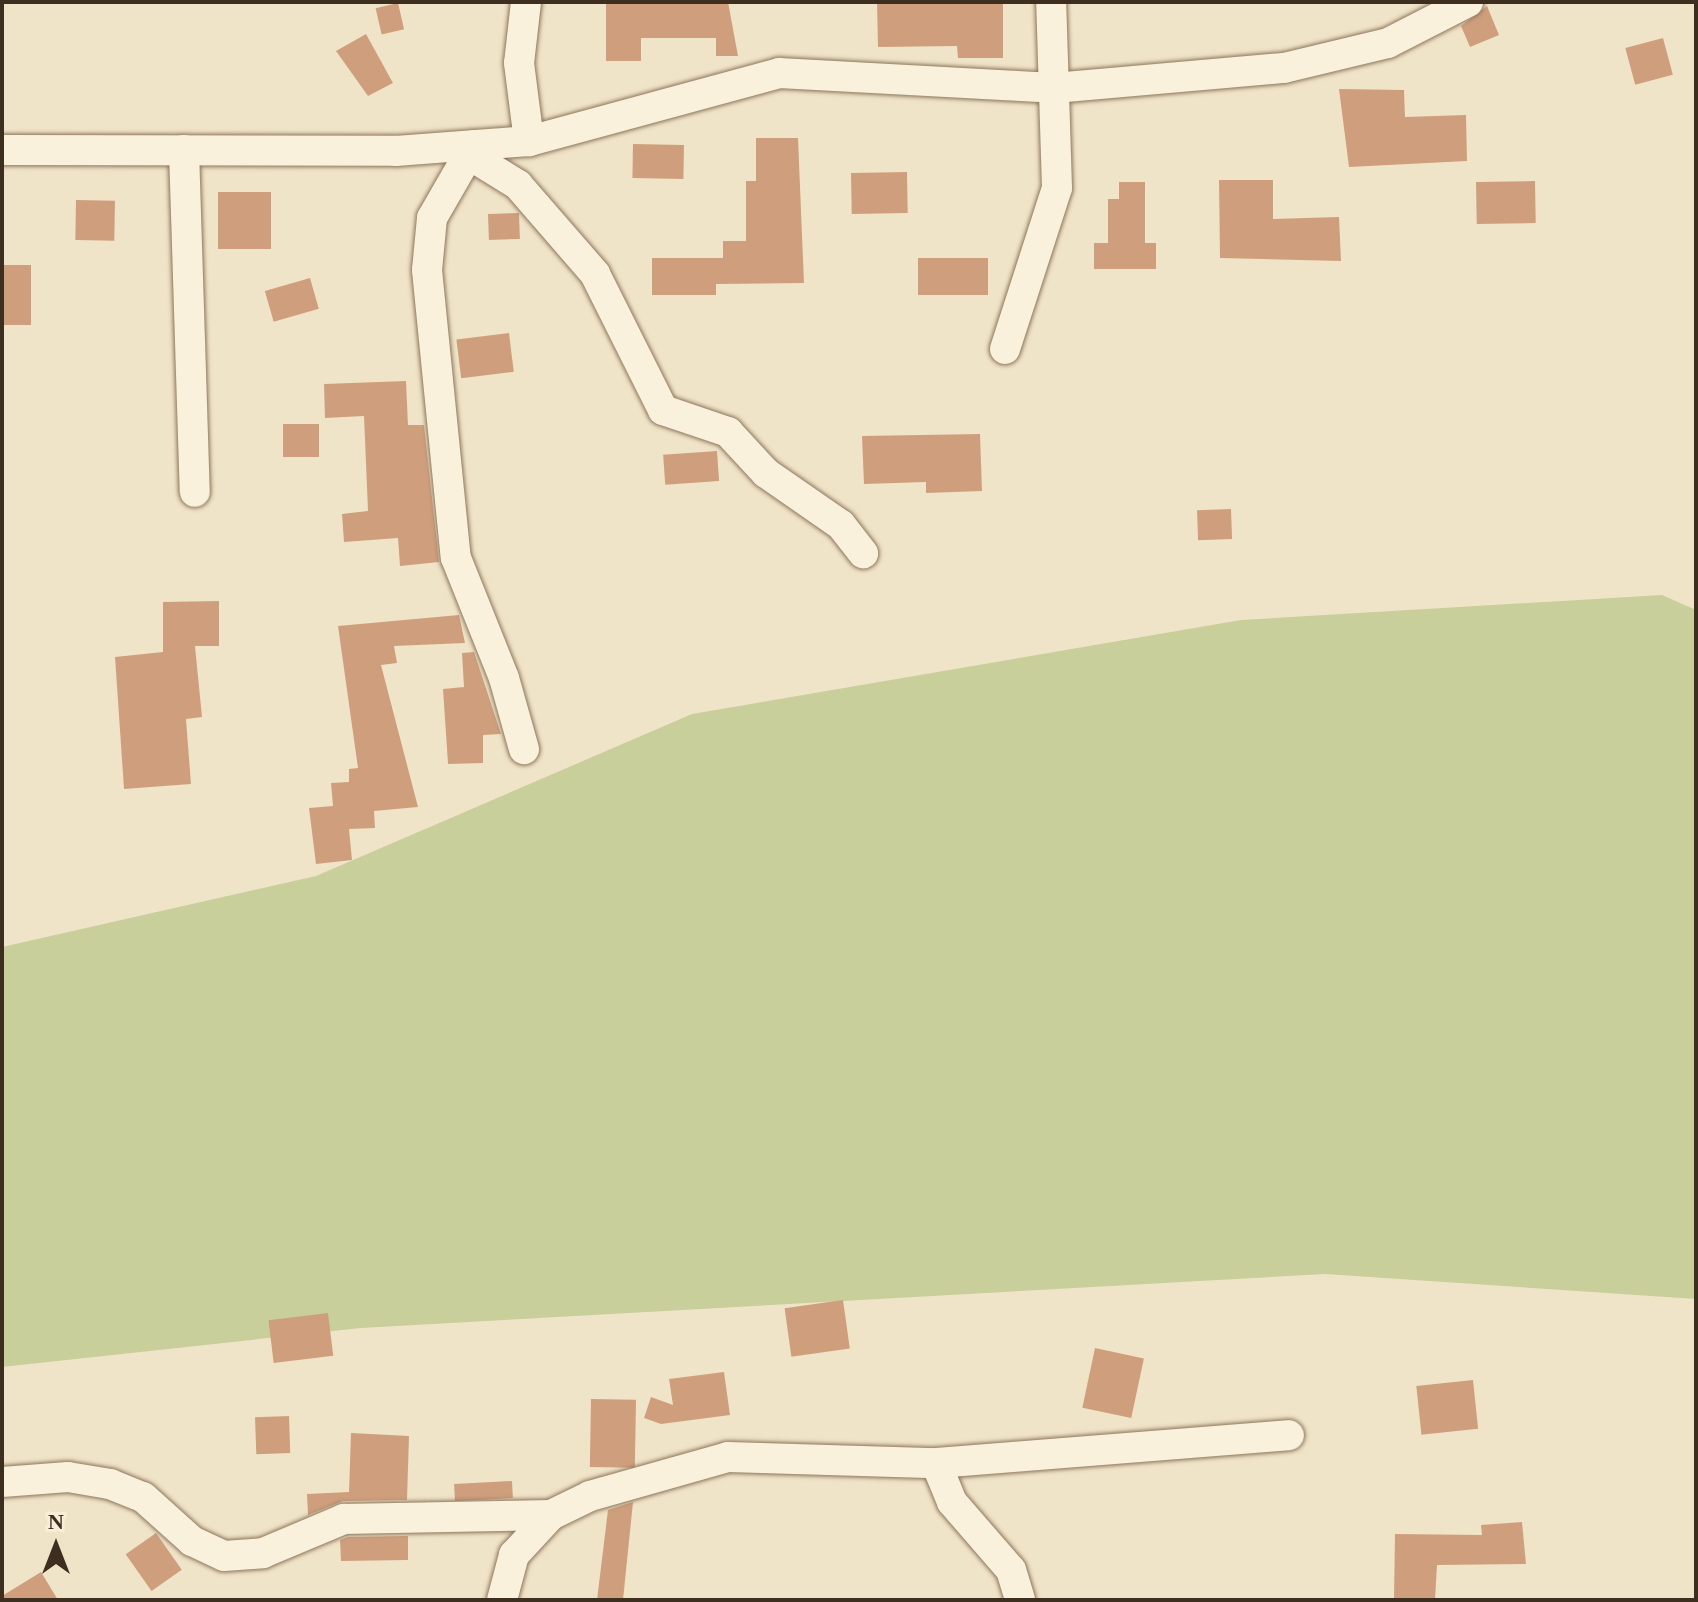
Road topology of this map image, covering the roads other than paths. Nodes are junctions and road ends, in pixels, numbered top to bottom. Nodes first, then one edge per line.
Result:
1 (526, 2) edge
2 (1051, 2) edge
3 (1468, 2) edge
4 (1054, 88) junction
5 (529, 141) junction
6 (2, 150) edge
7 (184, 150) junction
8 (471, 150) junction
9 (1005, 349) dead end
10 (195, 492) dead end
11 (863, 553) dead end
12 (524, 749) dead end
13 (1289, 1435) dead end
14 (936, 1463) junction
15 (2, 1482) edge
16 (551, 1515) junction
17 (502, 1600) edge
18 (1020, 1600) edge

1 - 5 street
2 - 4 street
3 - 4 street
4 - 5 street
4 - 9 street
5 - 8 street
6 - 7 street
7 - 8 street
7 - 10 street
8 - 11 street
8 - 12 street
13 - 14 street
14 - 16 street
14 - 18 street
15 - 16 street
16 - 17 street

